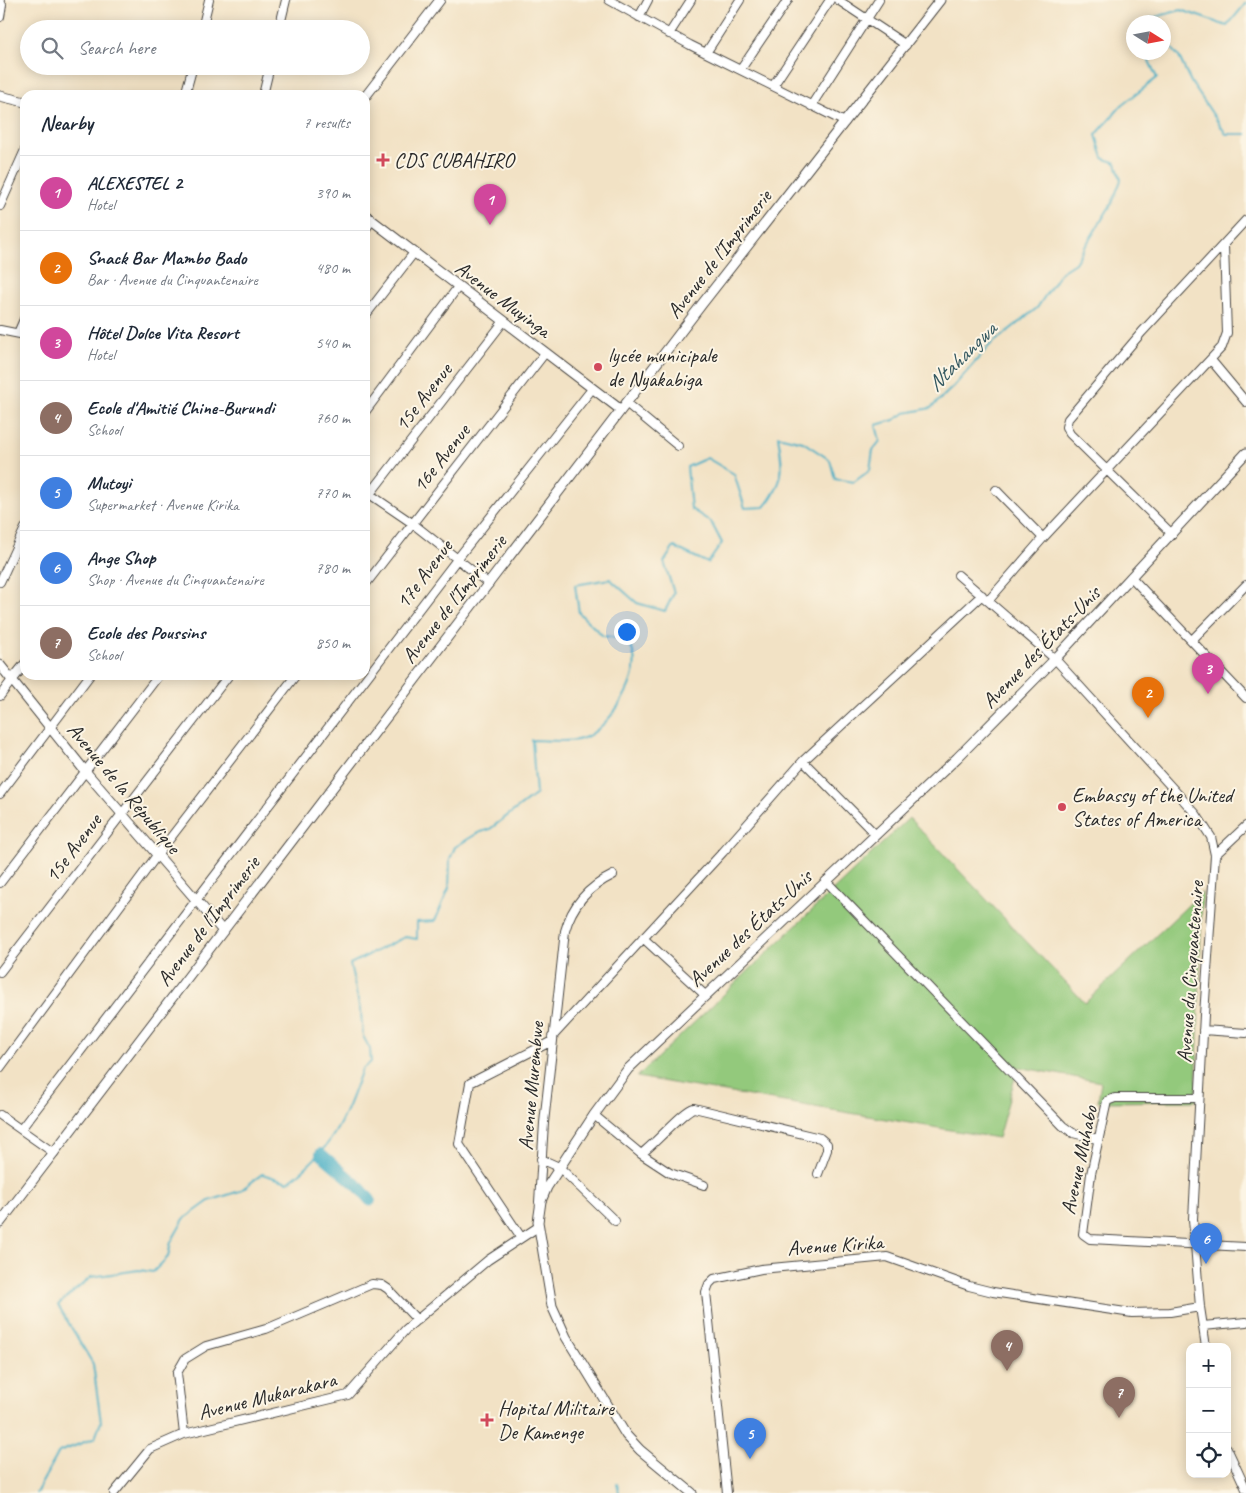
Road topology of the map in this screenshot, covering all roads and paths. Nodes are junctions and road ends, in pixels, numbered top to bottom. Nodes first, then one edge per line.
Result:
1 (209, 0) edge
2 (286, 0) edge
3 (440, 0) edge
4 (609, 0) edge
5 (648, 0) edge
6 (691, 0) edge
7 (740, 0) edge
8 (788, 0) edge
9 (830, 0) edge
10 (838, 0) edge
11 (879, 0) edge
12 (940, 0) edge
13 (0, 1) edge
14 (0, 17) edge
15 (639, 17) junction
16 (866, 19) junction
17 (204, 20) edge
18 (281, 20) edge
19 (669, 34) junction
20 (906, 45) junction
21 (706, 53) junction
22 (741, 69) junction
23 (191, 75) edge
24 (268, 75) edge
25 (773, 86) junction
26 (186, 90) edge
27 (264, 90) edge
28 (370, 91) edge
29 (0, 96) edge
30 (20, 101) edge
31 (811, 106) junction
32 (845, 122) junction
33 (20, 161) edge
34 (0, 206) edge
35 (370, 218) edge
36 (1246, 220) edge
37 (1224, 246) junction
38 (413, 254) junction
39 (458, 287) junction
40 (370, 310) edge
41 (504, 322) junction
42 (0, 330) edge
43 (20, 334) edge
44 (545, 353) junction
45 (1210, 360) junction
46 (592, 389) junction
47 (1246, 402) edge
48 (370, 405) edge
49 (624, 407) junction
50 (678, 446) dead end
51 (1246, 454) edge
52 (1107, 470) junction
53 (370, 489) edge
54 (996, 490) dead end
55 (370, 495) edge
56 (412, 523) junction
57 (1172, 534) junction
58 (1043, 538) junction
59 (20, 539) edge
60 (458, 558) junction
61 (958, 575) dead end
62 (1131, 577) junction
63 (370, 578) edge
64 (0, 582) edge
65 (489, 584) junction
66 (1246, 585) edge
67 (982, 595) junction
68 (989, 600) junction
69 (1192, 639) junction
70 (1055, 660) junction
71 (0, 665) edge
72 (20, 670) edge
73 (370, 672) edge
74 (12, 680) junction
75 (86, 680) edge
76 (155, 680) edge
77 (225, 680) edge
78 (292, 680) edge
79 (364, 680) edge
80 (0, 696) edge
81 (1246, 698) edge
82 (50, 728) junction
83 (803, 761) junction
84 (85, 771) junction
85 (0, 794) edge
86 (122, 813) junction
87 (1246, 826) edge
88 (876, 835) junction
89 (158, 854) junction
90 (1216, 855) junction
91 (613, 875) dead end
92 (826, 881) junction
93 (0, 883) edge
94 (195, 900) junction
95 (223, 931) junction
96 (643, 938) junction
97 (0, 972) edge
98 (705, 995) junction
99 (1203, 1030) junction
100 (1246, 1033) edge
101 (552, 1039) junction
102 (0, 1068) edge
103 (1199, 1098) junction
104 (594, 1114) junction
105 (0, 1115) edge
106 (21, 1129) junction
107 (1097, 1139) junction
108 (54, 1153) junction
109 (642, 1154) junction
110 (541, 1159) junction
111 (560, 1167) junction
112 (818, 1174) dead end
113 (704, 1185) dead end
114 (539, 1212) junction
115 (615, 1221) dead end
116 (0, 1223) edge
117 (538, 1227) junction
118 (521, 1237) junction
119 (1194, 1244) junction
120 (1246, 1247) edge
121 (1200, 1307) junction
122 (417, 1320) junction
123 (1246, 1322) edge
124 (1203, 1326) junction
125 (1205, 1343) edge
126 (184, 1434) junction
127 (1231, 1456) edge
128 (1246, 1488) edge
129 (114, 1493) edge
130 (692, 1493) edge
131 (726, 1493) edge

1 - 17 street
2 - 18 street
3 - 28 street
4 - 15 street
5 - 15 street
6 - 19 street
7 - 21 street
8 - 22 street
9 - 25 street
10 - 16 street
11 - 16 street
12 - 20 street, Avenue de l'Imprimerie
13 - 14 street
15 - 19 street
16 - 20 street
16 - 31 street
19 - 21 street
20 - 32 street, Avenue de l'Imprimerie
21 - 22 street
22 - 25 street
23 - 26 street
24 - 27 street
25 - 31 street
29 - 30 street
31 - 32 street
32 - 49 street, Avenue de l'Imprimerie
33 - 34 street
35 - 38 street, Avenue Muyinga
36 - 37 street
37 - 45 street
37 - 52 street
38 - 39 street, Avenue Muyinga
38 - 40 street
39 - 41 street, Avenue Muyinga
39 - 48 street
41 - 44 street, Avenue Muyinga
41 - 53 street, 15e Avenue
42 - 43 street
44 - 46 street, Avenue Muyinga
44 - 56 street, 16e Avenue
45 - 47 street
45 - 52 street
46 - 49 street, Avenue Muyinga
46 - 60 street, 17e Avenue
49 - 50 street
49 - 65 street, Avenue de l'Imprimerie
51 - 57 street, Avenue des États-Unis
52 - 57 street
52 - 58 street
54 - 58 street
55 - 56 street
56 - 60 street
56 - 63 street, 16e Avenue
57 - 62 street, Avenue des États-Unis
58 - 68 street
59 - 64 street
60 - 65 street
60 - 73 street, 17e Avenue
61 - 67 street, Avenue du Cinquantenaire
62 - 69 street
62 - 70 street, Avenue des États-Unis
65 - 95 street, Avenue de l'Imprimerie
66 - 69 street
67 - 68 street, Avenue du Cinquantenaire
67 - 83 street
68 - 70 street, Avenue du Cinquantenaire
69 - 81 street
70 - 88 street, Avenue des États-Unis
70 - 90 street, Avenue du Cinquantenaire
71 - 74 street, Avenue de la République
72 - 74 street
74 - 80 street
74 - 82 street, Avenue de la République
75 - 82 street
76 - 84 street
77 - 86 street, 15e Avenue
78 - 89 street
79 - 94 street, 17e Avenue
82 - 84 street, Avenue de la République
82 - 85 street
83 - 88 street
83 - 96 street
84 - 86 street, Avenue de la République
84 - 93 street
86 - 89 street, Avenue de la République
86 - 97 street, 15e Avenue
87 - 90 street
88 - 92 street, Avenue des États-Unis
89 - 94 street, Avenue de la République
89 - 102 street
90 - 99 street, Avenue du Cinquantenaire
91 - 101 street, Avenue Murembwe
92 - 98 street, Avenue des États-Unis
92 - 107 street
94 - 95 street, Avenue de la République
94 - 106 street, 17e Avenue
95 - 108 street, Avenue de l'Imprimerie
96 - 98 street
96 - 101 street
98 - 104 street, Avenue des États-Unis
99 - 100 street
99 - 103 street, Avenue du Cinquantenaire
101 - 110 street, Avenue Murembwe
101 - 118 street
103 - 107 street, Avenue Muhabo
103 - 119 street, Avenue du Cinquantenaire
104 - 109 street
104 - 111 street, Avenue des États-Unis
105 - 106 street
106 - 108 street
107 - 119 street, Avenue Muhabo
108 - 116 street, Avenue de l'Imprimerie
109 - 112 street
109 - 113 street
110 - 111 street
110 - 114 street, Avenue Murembwe
111 - 114 street, Avenue des États-Unis
111 - 115 street
114 - 117 street, Avenue des États-Unis
117 - 118 street, Avenue Mukarakara
117 - 130 street, Avenue des États-Unis
118 - 122 street, Avenue Mukarakara
119 - 120 street
119 - 121 street, Avenue du Cinquantenaire
121 - 124 street, Avenue du Cinquantenaire
121 - 131 street, Avenue Kirika
122 - 126 street, Avenue Mukarakara
122 - 126 street
123 - 124 street
124 - 125 street, Avenue du Cinquantenaire
126 - 129 street, Avenue Mukarakara
127 - 128 street

